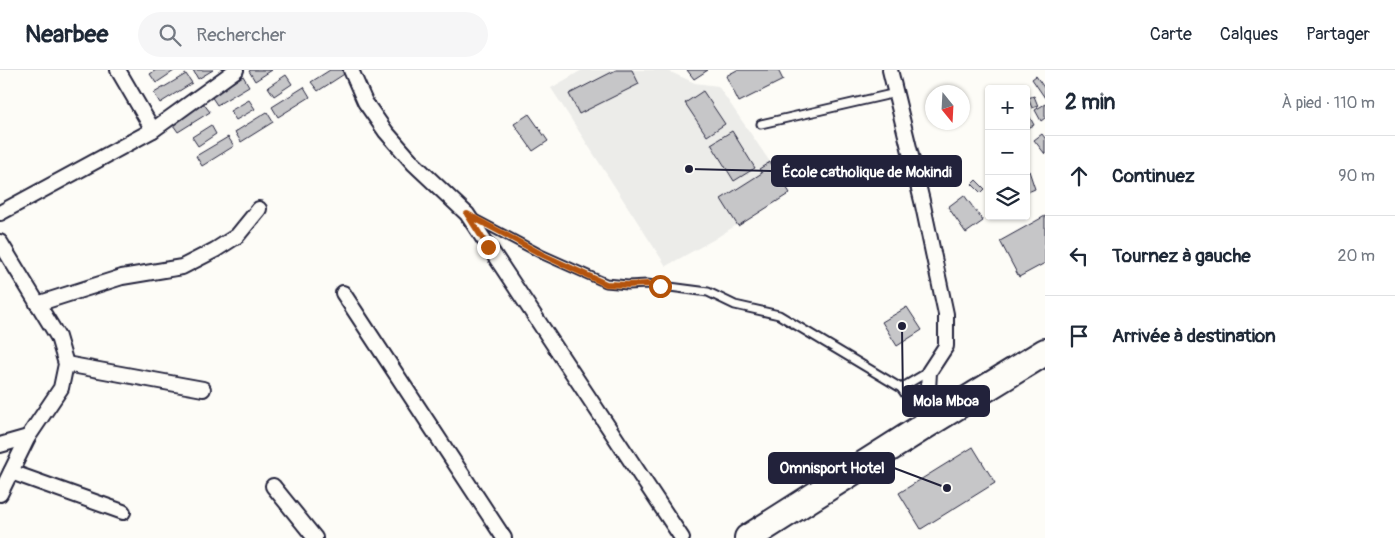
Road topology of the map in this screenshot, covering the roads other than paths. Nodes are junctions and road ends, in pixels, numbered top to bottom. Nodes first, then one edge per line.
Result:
1 (118, 70) edge
2 (236, 70) edge
3 (351, 70) edge
4 (890, 70) edge
5 (896, 93) junction
6 (761, 124) dead end
7 (153, 130) junction
8 (259, 209) dead end
9 (0, 213) edge
10 (467, 214) junction
11 (0, 242) edge
12 (343, 293) dead end
13 (37, 304) junction
14 (1045, 352) edge
15 (66, 364) junction
16 (929, 372) junction
17 (900, 388) junction
18 (203, 389) dead end
19 (926, 425) junction
20 (28, 437) junction
21 (0, 445) edge
22 (11, 472) junction
23 (273, 486) dead end
24 (0, 494) edge
25 (123, 512) dead end
26 (314, 538) edge
27 (504, 538) edge
28 (682, 538) edge
29 (748, 538) edge

1 - 7 street
2 - 7 street
3 - 10 street
4 - 5 street
5 - 6 lane
5 - 16 street
7 - 9 street
8 - 13 street
10 - 17 lane
10 - 28 street
11 - 13 street
12 - 27 street
13 - 15 street
14 - 19 highway
15 - 18 street
15 - 20 street
16 - 17 lane
16 - 19 street
17 - 19 lane
19 - 29 highway
20 - 21 street
20 - 22 street
22 - 24 street
22 - 25 street
23 - 26 street

